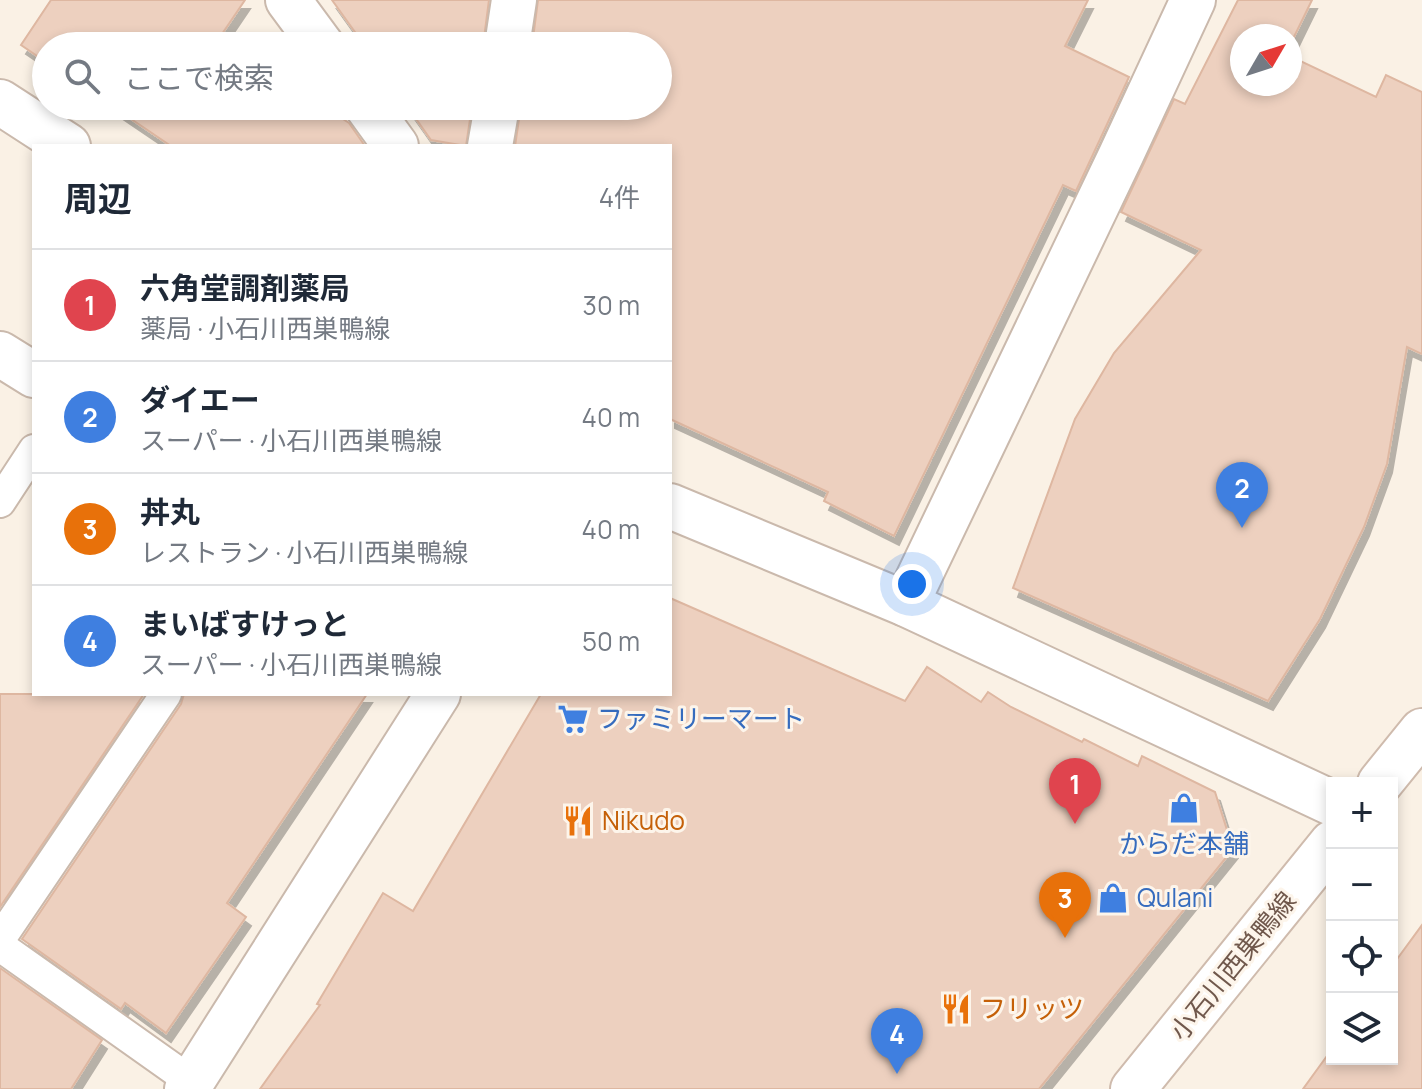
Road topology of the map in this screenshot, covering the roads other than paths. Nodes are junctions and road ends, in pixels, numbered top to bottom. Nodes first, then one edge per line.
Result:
1 (288, 0) edge
2 (514, 0) edge
3 (1193, 0) edge
4 (312, 32) edge
5 (509, 32) edge
6 (0, 102) edge
7 (377, 120) edge
8 (495, 120) edge
9 (65, 144) edge
10 (395, 144) edge
11 (490, 144) edge
12 (0, 354) edge
13 (32, 374) edge
14 (32, 453) edge
15 (0, 502) edge
16 (672, 507) edge
17 (906, 604) junction
18 (165, 696) edge
19 (437, 696) edge
20 (1422, 731) edge
21 (1385, 777) edge
22 (1326, 800) edge
23 (1327, 849) edge
24 (0, 939) edge
25 (0, 946) edge
26 (190, 1086) edge
27 (1133, 1089) edge

1 - 4 street
2 - 5 street
3 - 17 street
6 - 9 street
7 - 10 street
8 - 11 street
12 - 13 street
14 - 15 lane
16 - 17 street
17 - 22 street
18 - 24 lane
19 - 26 street
20 - 21 street
23 - 27 street, 小石川西巣鴨線
25 - 26 lane

